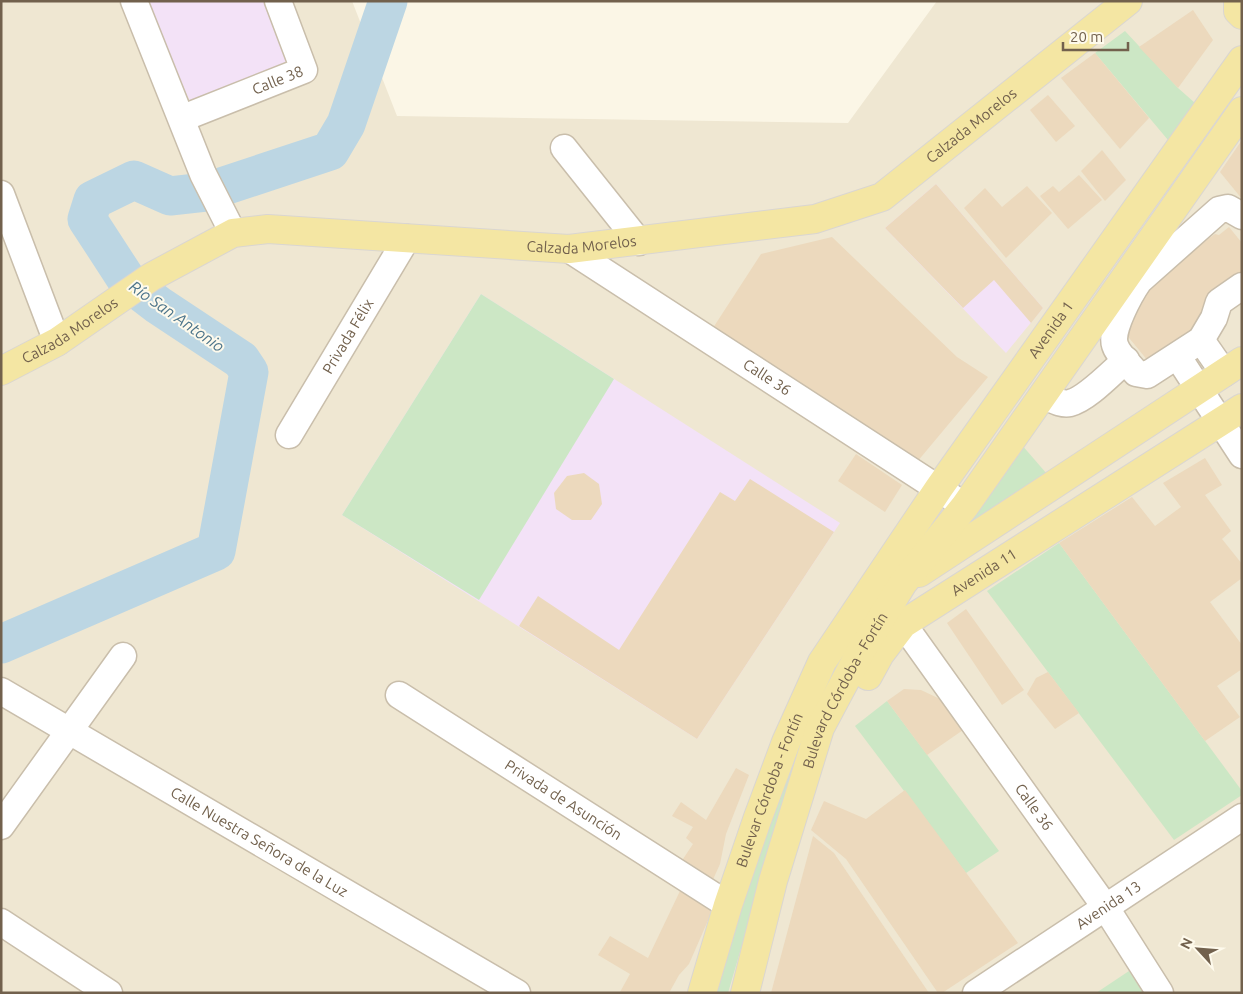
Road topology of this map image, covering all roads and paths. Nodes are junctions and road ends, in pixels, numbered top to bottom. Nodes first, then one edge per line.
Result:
1 (134, 1) edge
2 (278, 1) edge
3 (1128, 1) edge
4 (1238, 1) edge
5 (1242, 15) edge
6 (1242, 60) edge
7 (1242, 112) edge
8 (183, 118) junction
9 (564, 148) dead end
10 (1, 194) edge
11 (1242, 216) edge
12 (233, 233) junction
13 (408, 238) junction
14 (639, 242) junction
15 (569, 249) junction
16 (1242, 286) edge
17 (1201, 340) junction
18 (57, 342) junction
19 (1178, 357) junction
20 (1126, 360) junction
21 (1233, 367) edge
22 (1, 371) edge
23 (1018, 377) junction
24 (1198, 388) junction
25 (1044, 396) junction
26 (1231, 415) edge
27 (289, 435) dead end
28 (1242, 455) edge
29 (939, 488) junction
30 (965, 506) junction
31 (953, 553) junction
32 (968, 581) junction
33 (903, 583) junction
34 (863, 600) junction
35 (903, 624) junction
36 (123, 656) dead end
37 (1, 691) edge
38 (400, 695) dead end
39 (69, 731) junction
40 (796, 803) junction
41 (1242, 817) edge
42 (1, 826) edge
43 (728, 904) junction
44 (1106, 908) junction
45 (1, 922) edge
46 (702, 992) edge
47 (109, 993) edge
48 (517, 993) edge
49 (744, 993) edge
50 (976, 993) edge
51 (1160, 993) edge

1 - 8 street
2 - 8 street, Calle 38
3 - 14 main road, Calzada Morelos
4 - 5 main road
6 - 23 main road, Avenida 1
7 - 25 main road, Avenida 1
8 - 12 street
9 - 14 street
10 - 18 street
11 - 20 street
12 - 13 main road, Calzada Morelos
12 - 18 main road, Calzada Morelos
13 - 15 main road, Calzada Morelos
13 - 27 street, Privada Félix
14 - 15 main road, Calzada Morelos
15 - 29 street, Calle 36
16 - 17 street
17 - 19 street
17 - 21 street
18 - 22 main road, Calzada Morelos
19 - 20 street
19 - 24 street
20 - 25 street
21 - 24 main road
23 - 25 main road
23 - 29 main road, Avenida 1
24 - 26 street
24 - 31 main road
25 - 30 main road, Avenida 1
26 - 28 street
26 - 32 main road, Avenida 11
29 - 30 street, Calle 36
29 - 34 main road, Avenida 1
30 - 33 main road, Avenida 1
31 - 32 main road
31 - 33 main road
32 - 35 main road, Avenida 11
33 - 34 main road
33 - 40 main road, Bulevard Córdoba - Fortín
34 - 43 main road, Bulevar Córdoba - Fortín
35 - 40 main road, Avenida 11
35 - 44 street, Calle 36
36 - 39 street
37 - 39 street, Calle Nuestra Señora de la Luz
38 - 43 street, Privada de Asunción
39 - 42 street
39 - 48 street, Calle Nuestra Señora de la Luz
40 - 49 main road, Bulevar Córdoba - Fortín
41 - 44 street, Avenida 13
43 - 46 main road, Bulevar Córdoba - Fortín
44 - 50 street, Avenida 13
44 - 51 street, Calle 36
45 - 47 street

